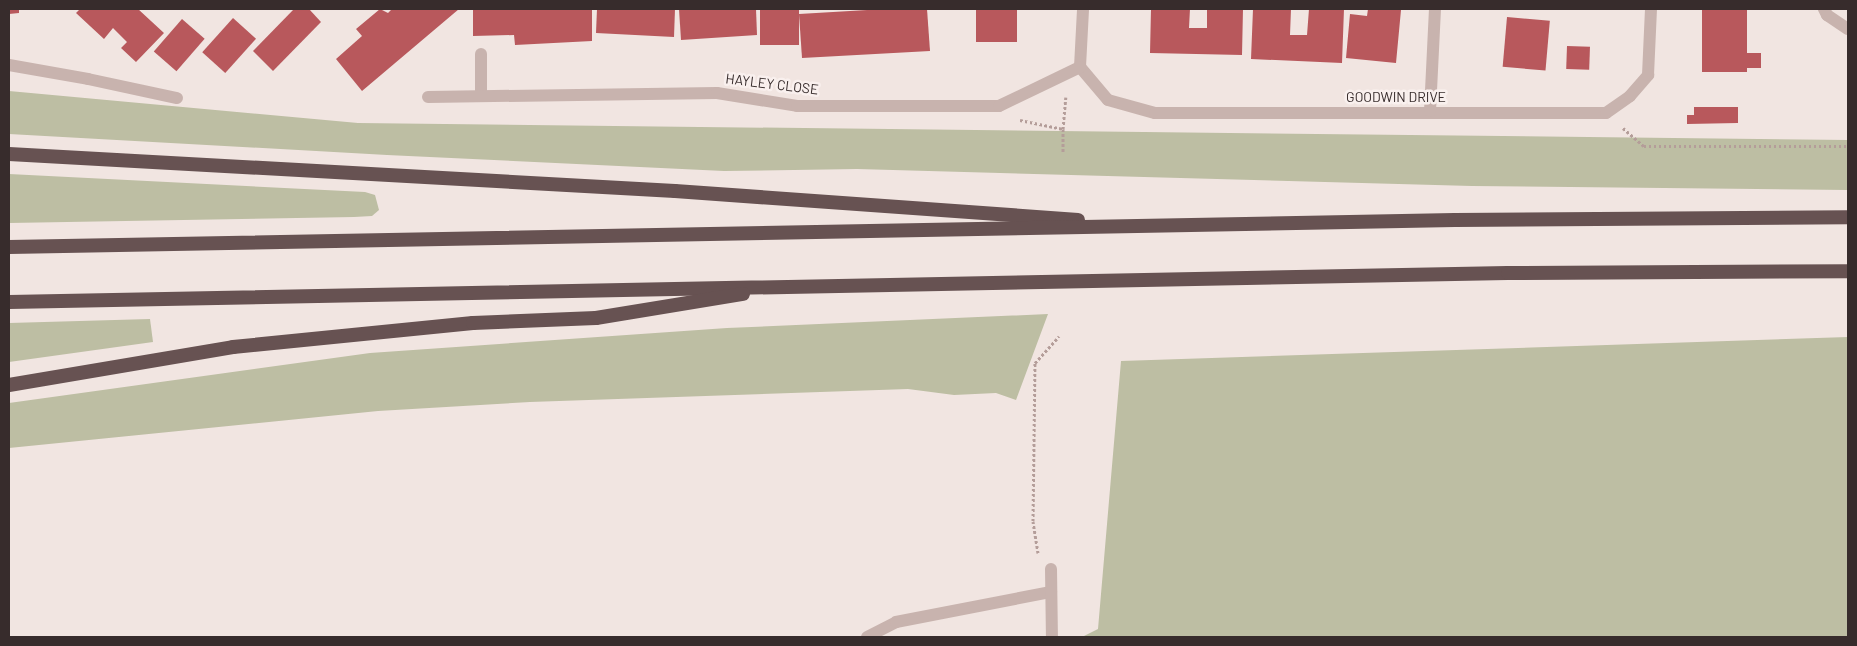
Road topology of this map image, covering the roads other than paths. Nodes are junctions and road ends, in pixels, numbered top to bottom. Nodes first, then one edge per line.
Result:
1 (1083, 9) edge
2 (1435, 9) edge
3 (1651, 9) edge
4 (1824, 9) edge
5 (1848, 29) edge
6 (482, 54) dead end
7 (9, 65) edge
8 (1080, 67) junction
9 (481, 96) junction
10 (428, 97) dead end
11 (177, 98) dead end
12 (1430, 112) junction
13 (9, 154) edge
14 (1848, 217) edge
15 (1157, 226) junction
16 (9, 247) edge
17 (1848, 272) edge
18 (794, 286) junction
19 (9, 302) edge
20 (9, 385) edge
21 (1051, 569) road end
22 (1052, 592) junction
23 (867, 637) edge
24 (1052, 637) edge

1 - 8 street
2 - 12 street
3 - 12 street, GOODWIN DRIVE
4 - 5 street
6 - 9 street
7 - 11 street
8 - 9 street, HAYLEY CLOSE
8 - 12 street, GOODWIN DRIVE
9 - 10 street, HAYLEY CLOSE
13 - 15 highway
14 - 15 highway
15 - 16 highway
17 - 18 highway
18 - 19 highway
18 - 20 highway
21 - 22 street
22 - 23 street
22 - 24 street

